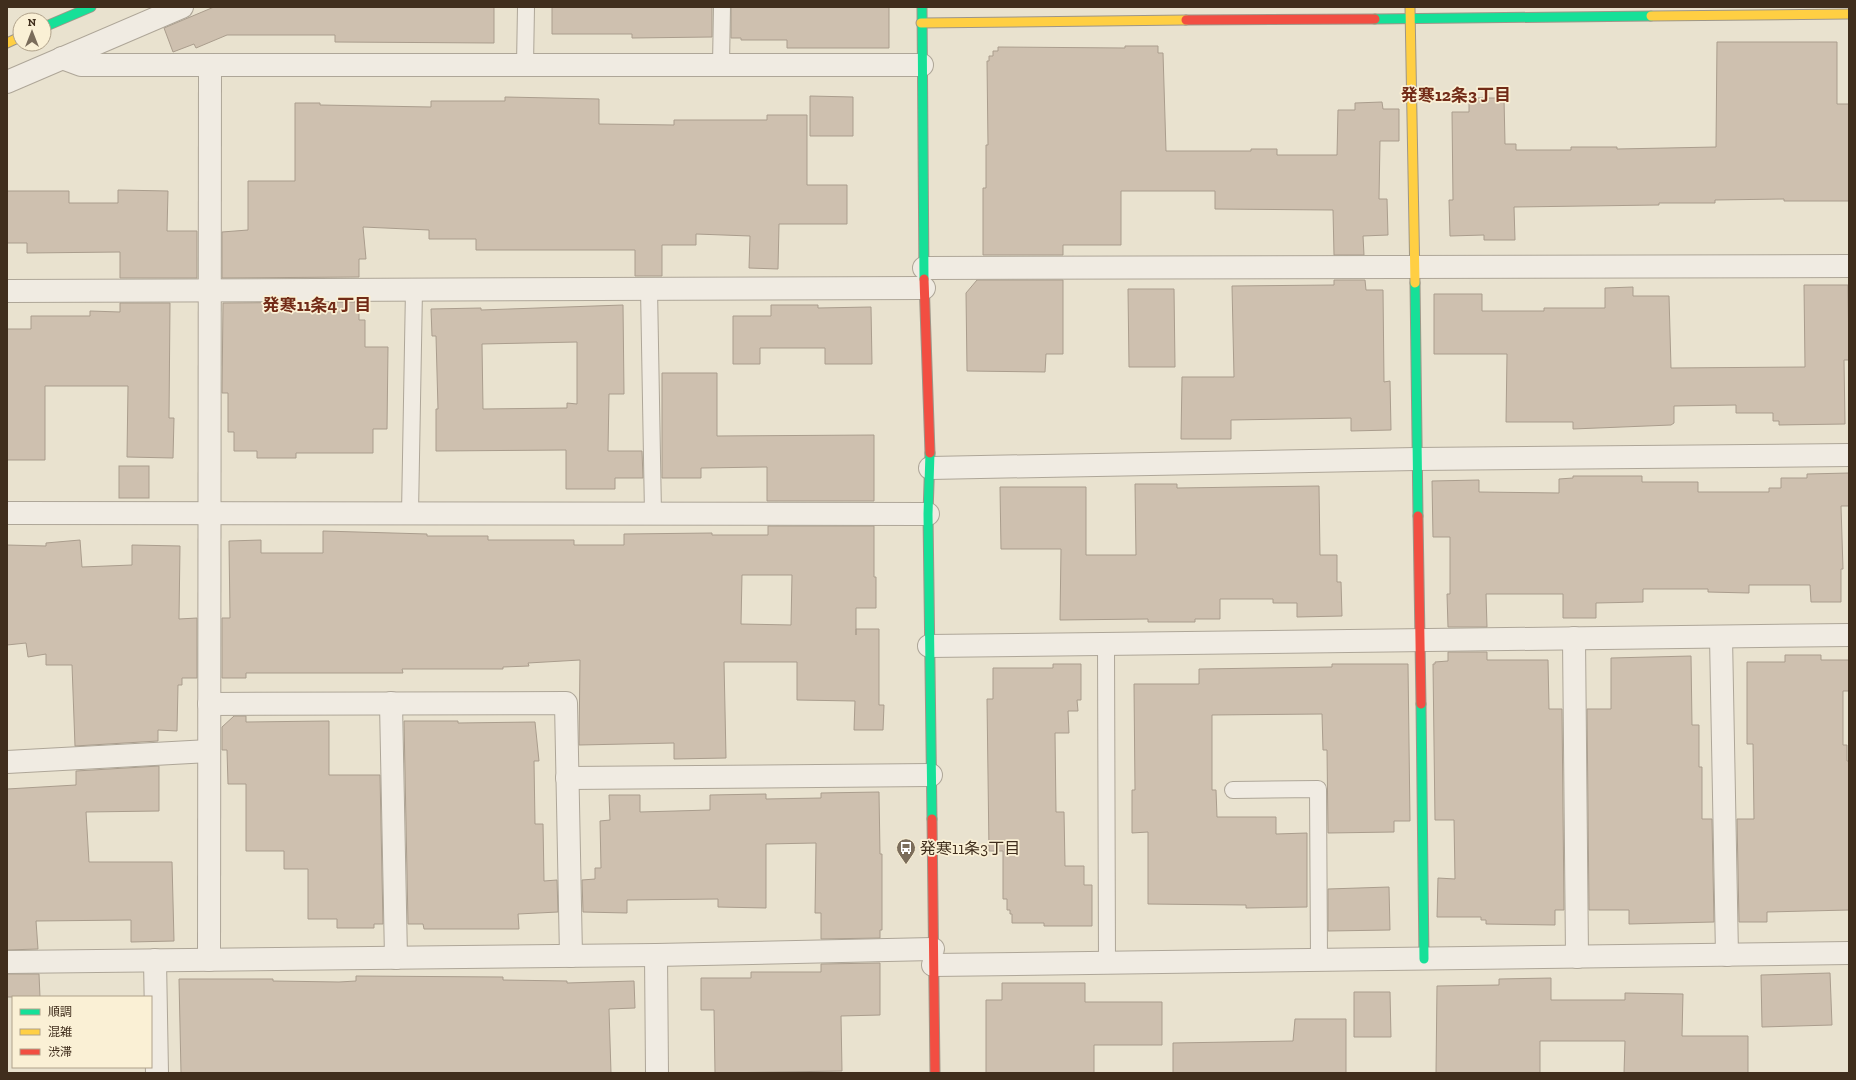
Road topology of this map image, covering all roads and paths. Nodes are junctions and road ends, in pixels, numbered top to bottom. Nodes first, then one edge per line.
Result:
1 (91, 7) edge
2 (182, 7) edge
3 (526, 7) edge
4 (722, 7) edge
5 (922, 7) edge
6 (1410, 7) edge
7 (1849, 14) edge
8 (1410, 19) junction
9 (921, 23) junction
10 (52, 24) edge
11 (62, 58) junction
12 (210, 65) junction
13 (525, 65) junction
14 (721, 65) junction
15 (922, 65) junction
16 (7, 82) edge
17 (1849, 266) edge
18 (1415, 267) junction
19 (924, 278) junction
20 (649, 288) junction
21 (210, 289) junction
22 (414, 289) junction
23 (7, 291) edge
24 (1849, 455) edge
25 (1416, 459) junction
26 (930, 468) junction
27 (7, 513) edge
28 (210, 514) junction
29 (410, 514) junction
30 (653, 514) junction
31 (928, 514) junction
32 (1849, 635) edge
33 (1721, 637) junction
34 (1574, 638) junction
35 (1420, 640) junction
36 (1106, 644) junction
37 (929, 646) junction
38 (391, 703) junction
39 (209, 704) junction
40 (209, 751) junction
41 (7, 762) edge
42 (931, 775) junction
43 (567, 778) junction
44 (1233, 790) dead end
45 (1849, 953) edge
46 (656, 955) junction
47 (1727, 955) junction
48 (570, 956) junction
49 (933, 957) junction
50 (1577, 957) junction
51 (396, 958) junction
52 (1424, 959) junction
53 (155, 960) junction
54 (209, 960) junction
55 (1319, 960) junction
56 (7, 962) edge
57 (1107, 962) junction
58 (157, 1073) edge
59 (657, 1073) edge
60 (935, 1073) edge

1 - 10 main road
2 - 11 street
3 - 13 lane
4 - 14 lane
5 - 9 main road
6 - 8 main road
7 - 8 main road
8 - 9 main road
8 - 18 main road
9 - 15 main road
11 - 12 street
11 - 16 street
12 - 13 street
12 - 21 street
13 - 14 street
14 - 15 street
15 - 19 main road
17 - 18 street
18 - 19 street
18 - 25 main road
19 - 20 street
19 - 26 main road
20 - 22 street
20 - 30 lane
21 - 22 street
21 - 23 street
21 - 28 street
22 - 29 lane
24 - 25 street
25 - 26 street
25 - 35 main road
26 - 31 main road
27 - 28 street
28 - 29 street
28 - 39 street
29 - 30 street
30 - 31 street
31 - 37 main road
32 - 33 street
33 - 34 street
33 - 47 street
34 - 35 street
34 - 50 street
35 - 36 street
35 - 52 main road
36 - 37 street
36 - 57 lane
37 - 42 main road
38 - 39 street
38 - 43 street
38 - 51 street
39 - 40 street
40 - 41 street
40 - 54 street
42 - 43 street
42 - 49 main road
43 - 48 street
44 - 55 lane
45 - 47 street
46 - 48 street
46 - 49 street
46 - 59 street
47 - 50 street
48 - 51 street
49 - 57 street
49 - 60 main road
50 - 52 street
51 - 54 street
52 - 55 street
53 - 54 street
53 - 56 street
53 - 58 street
55 - 57 street

